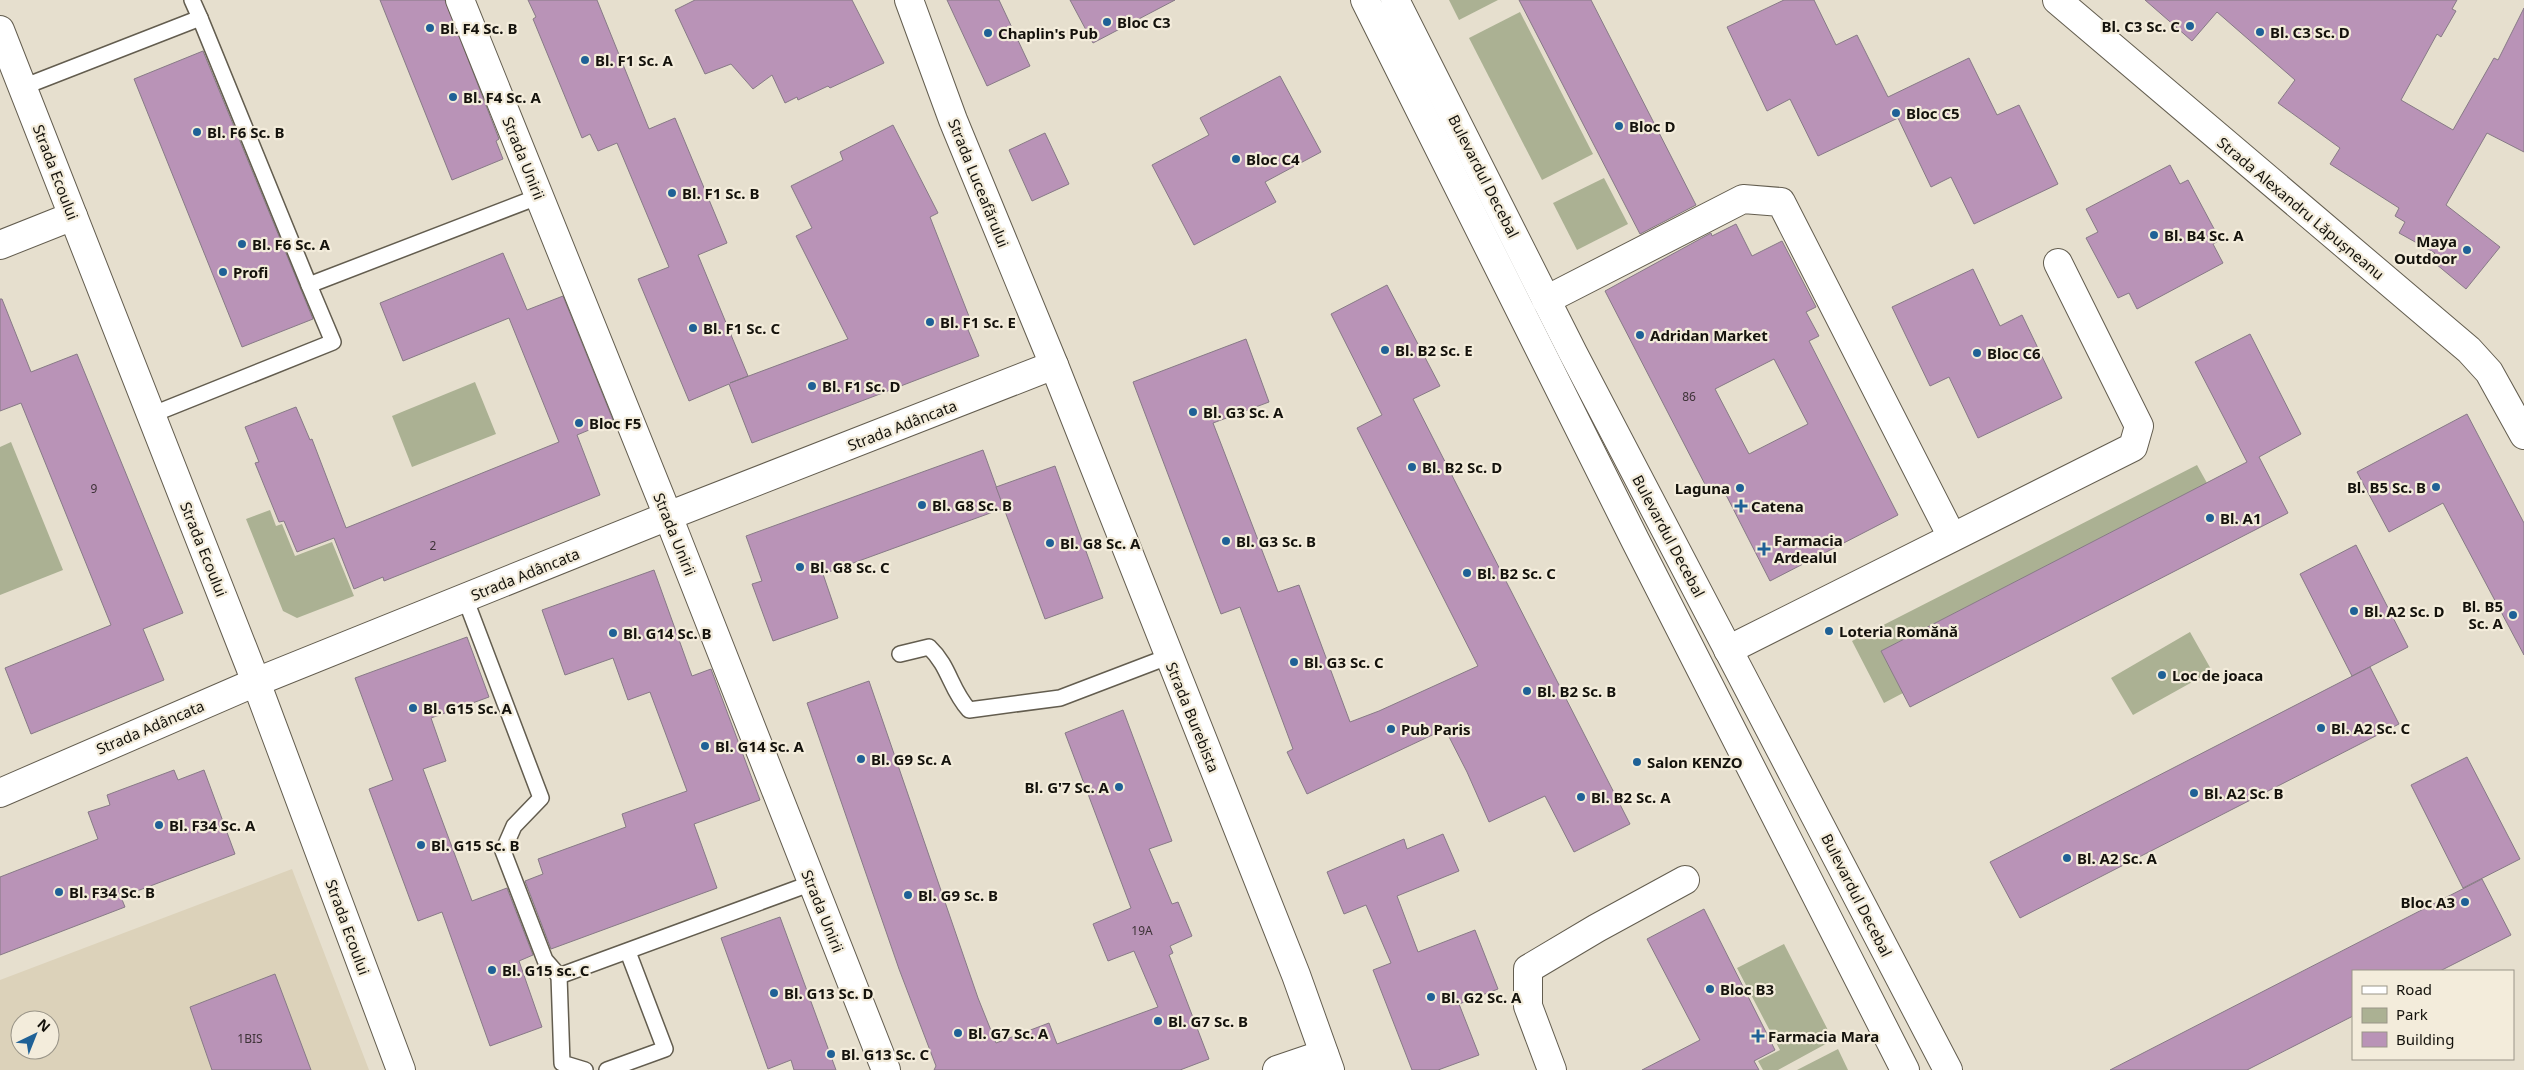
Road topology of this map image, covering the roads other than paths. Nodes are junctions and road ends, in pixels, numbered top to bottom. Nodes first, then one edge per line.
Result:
1 (192, 0) edge
2 (460, 0) edge
3 (909, 0) edge
4 (1365, 0) edge
5 (1395, 0) edge
6 (2057, 0) edge
7 (200, 18) junction
8 (0, 30) edge
9 (22, 87) junction
10 (540, 196) junction
11 (73, 216) junction
12 (0, 245) edge
13 (2058, 263) dead end
14 (309, 285) junction
15 (1546, 300) junction
16 (1054, 365) junction
17 (151, 415) junction
18 (2524, 435) edge
19 (668, 516) junction
20 (1952, 537) junction
21 (465, 598) junction
22 (1728, 650) junction
23 (900, 654) dead end
24 (1170, 656) junction
25 (256, 682) junction
26 (0, 792) edge
27 (1685, 880) dead end
28 (812, 883) junction
29 (628, 952) junction
30 (559, 976) junction
31 (1327, 1062) edge
32 (401, 1070) edge
33 (585, 1070) edge
34 (607, 1070) edge
35 (886, 1070) edge
36 (1277, 1070) edge
37 (1552, 1070) edge
38 (1905, 1070) edge
39 (1948, 1070) edge

1 - 7 lane
2 - 10 street, Strada Unirii
3 - 16 street, Strada Luceafărului
4 - 38 street, Bulevardul Decebal
5 - 15 street, Bulevardul Decebal
6 - 18 street, Strada Alexandru Lăpușneanu
7 - 9 lane
7 - 14 lane
8 - 9 street, Strada Ecoului
9 - 11 street, Strada Ecoului
10 - 14 lane
10 - 19 street, Strada Unirii
11 - 12 street
11 - 17 street, Strada Ecoului
13 - 20 street
14 - 17 lane
15 - 20 street
15 - 22 street, Bulevardul Decebal
16 - 19 street, Strada Adâncata
16 - 24 street, Strada Burebista
17 - 25 street, Strada Ecoului
19 - 21 street, Strada Adâncata
19 - 28 street, Strada Unirii
20 - 22 street
21 - 25 street, Strada Adâncata
21 - 30 lane
22 - 39 street, Bulevardul Decebal
23 - 24 lane
24 - 31 street, Strada Burebista
25 - 26 street, Strada Adâncata
25 - 32 street, Strada Ecoului
27 - 37 street
28 - 29 lane
28 - 35 street, Strada Unirii
29 - 30 lane
29 - 34 lane
30 - 33 lane
31 - 36 street

